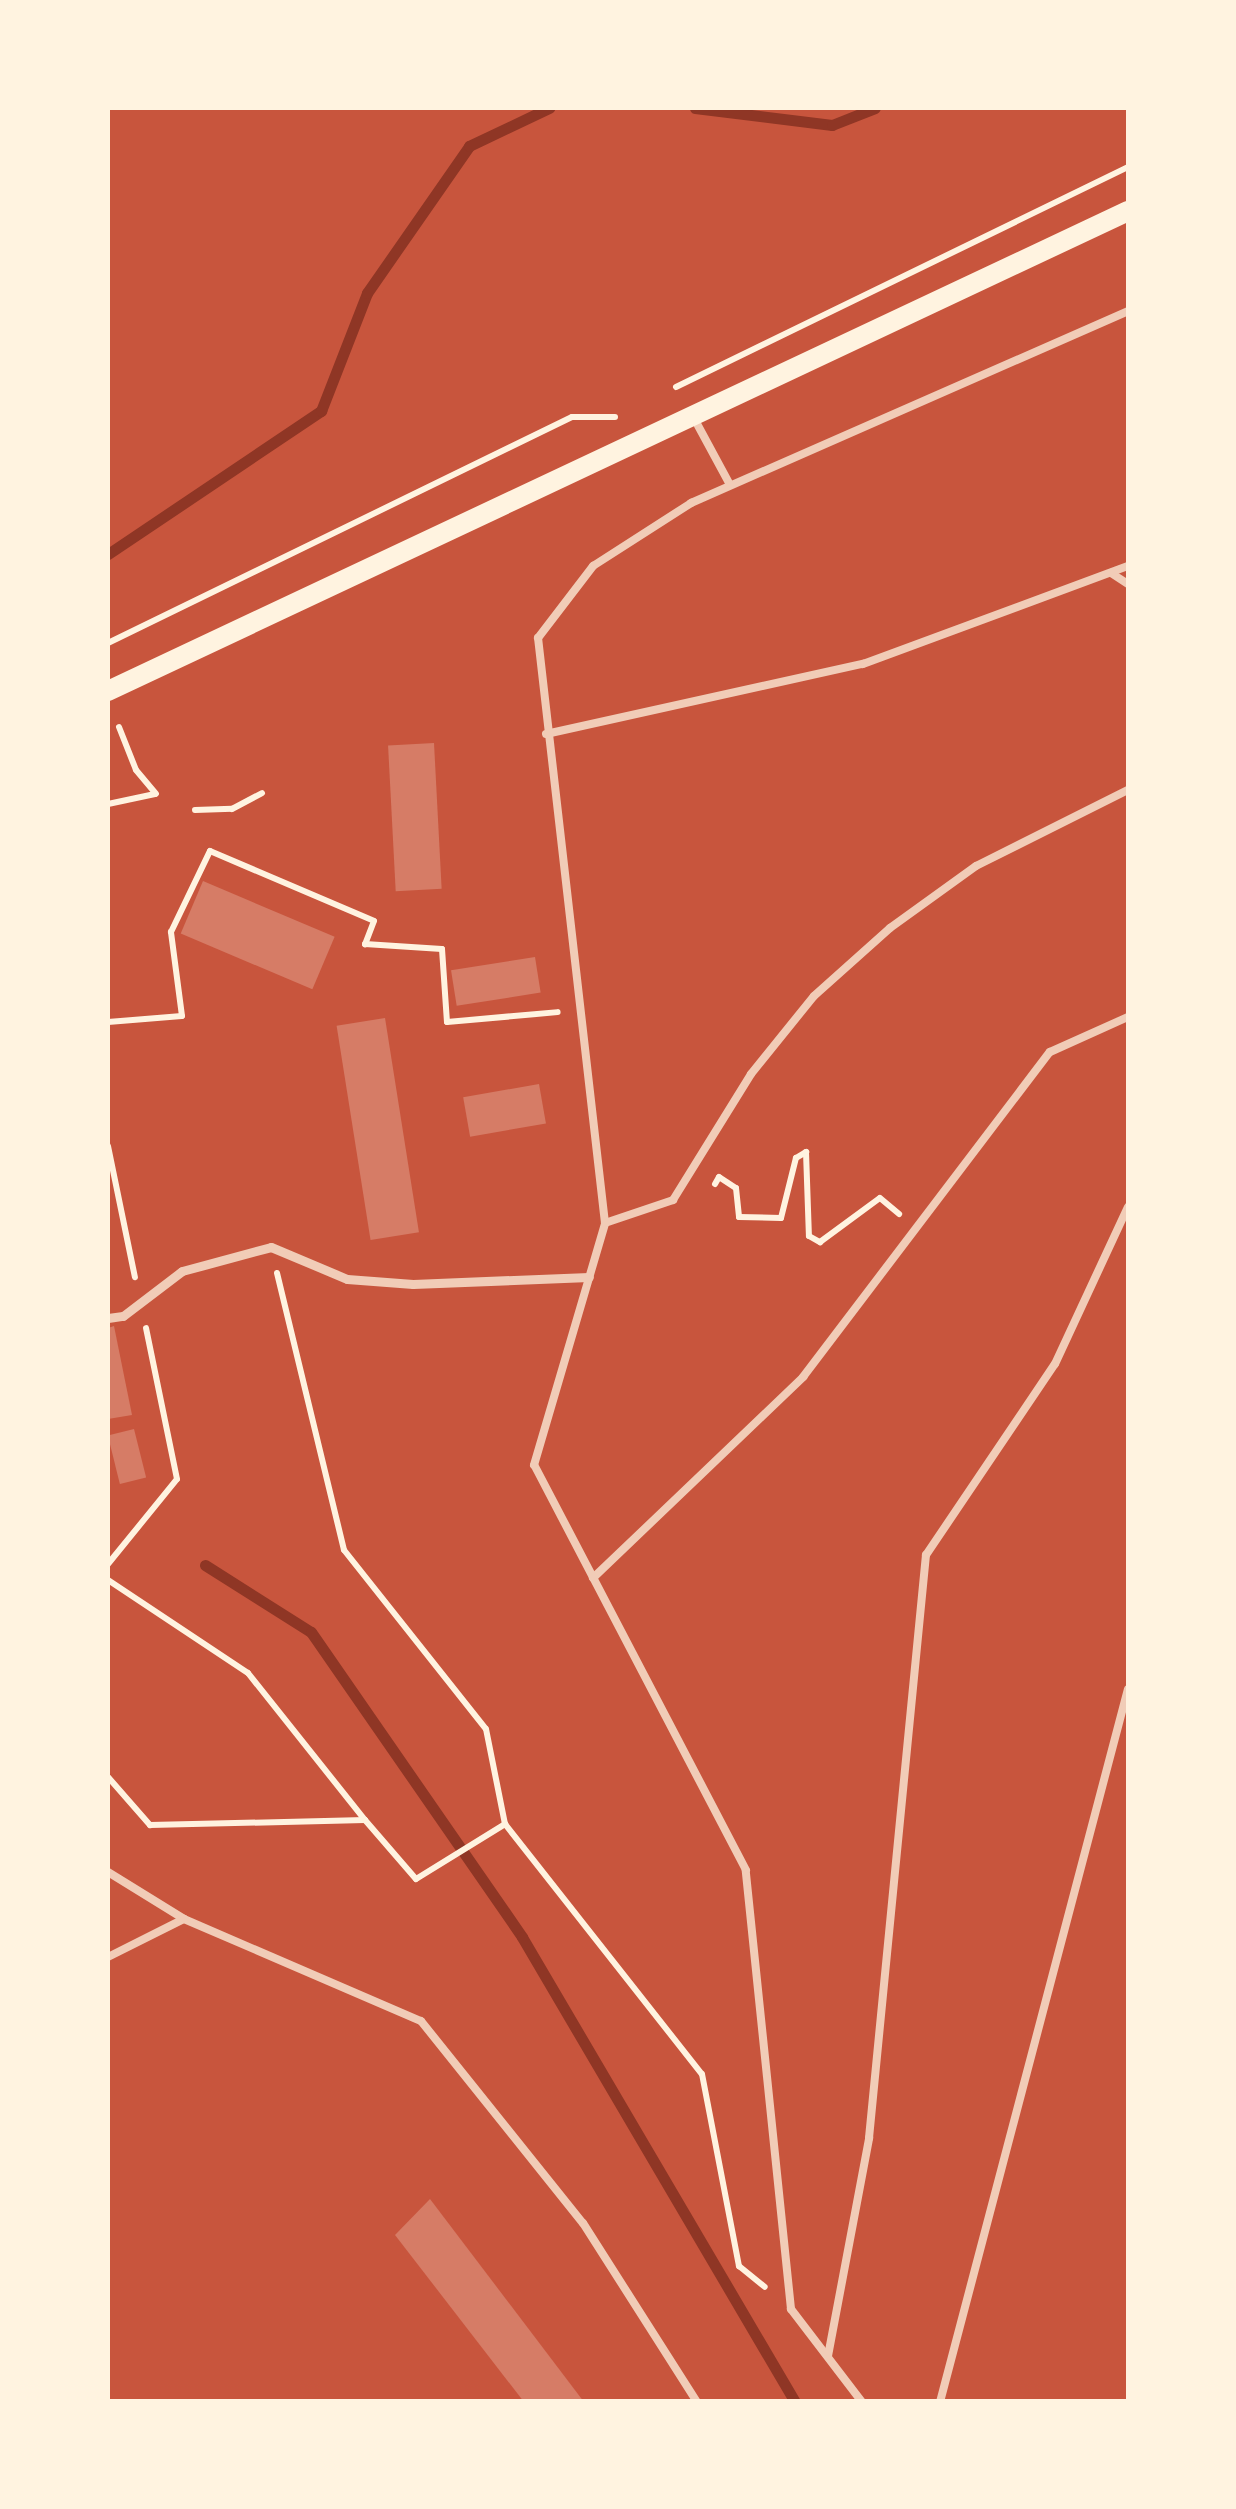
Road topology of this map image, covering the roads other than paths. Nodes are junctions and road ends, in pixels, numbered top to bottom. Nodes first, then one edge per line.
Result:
1 (1128, 212) edge
2 (1128, 312) edge
3 (695, 420) junction
4 (729, 483) junction
5 (1128, 566) edge
6 (1112, 572) junction
7 (1128, 584) edge
8 (108, 691) edge
9 (546, 734) junction
10 (1128, 790) edge
11 (1128, 1017) edge
12 (1128, 1207) edge
13 (605, 1223) junction
14 (590, 1277) junction
15 (108, 1318) edge
16 (592, 1578) junction
17 (1128, 1689) edge
18 (108, 1872) edge
19 (184, 1919) junction
20 (108, 1957) edge
21 (828, 2356) junction
22 (697, 2402) edge
23 (862, 2402) edge
24 (940, 2402) edge

1 - 3 main road
2 - 4 lane
3 - 4 lane
3 - 8 main road
4 - 9 lane
5 - 6 lane
6 - 7 lane
6 - 9 lane
9 - 13 lane
10 - 13 lane
11 - 16 lane
12 - 21 lane
13 - 14 lane
14 - 15 street
14 - 16 lane
16 - 21 lane
17 - 24 lane
18 - 19 lane
19 - 20 lane
19 - 22 lane
21 - 23 lane

